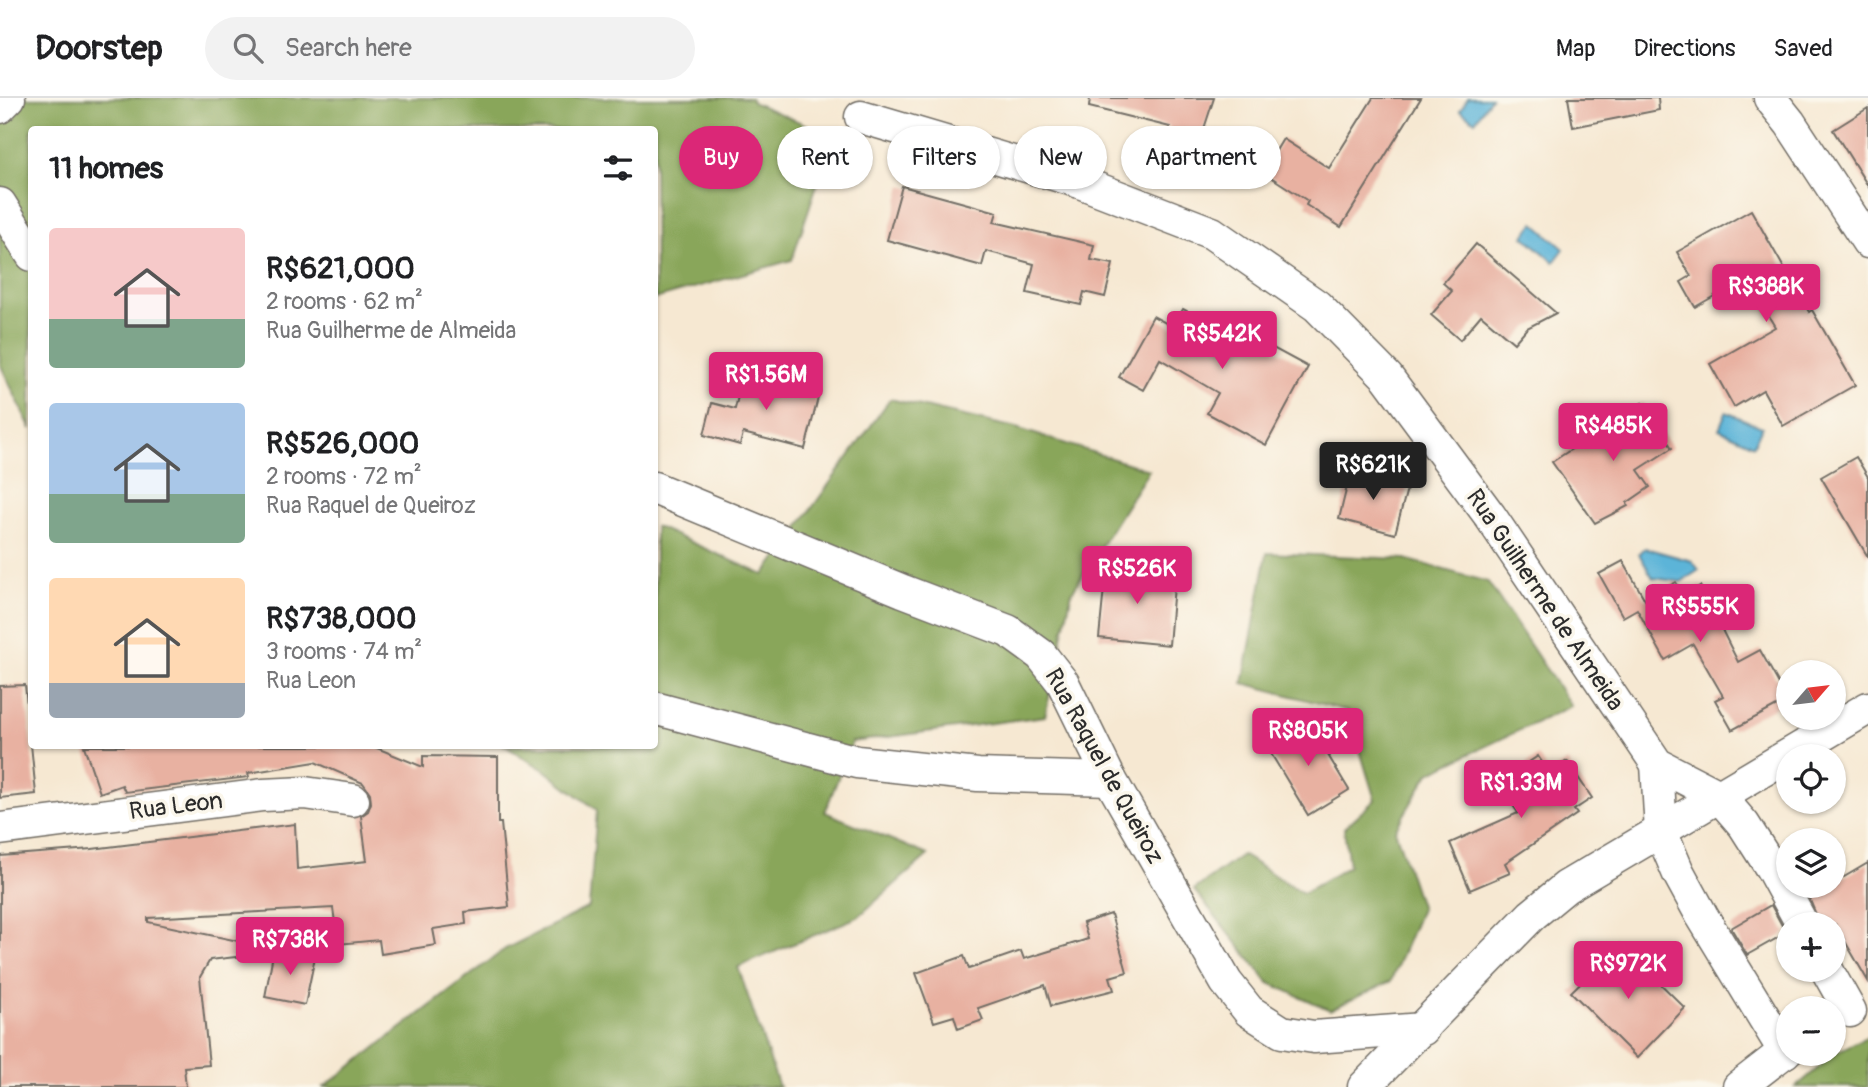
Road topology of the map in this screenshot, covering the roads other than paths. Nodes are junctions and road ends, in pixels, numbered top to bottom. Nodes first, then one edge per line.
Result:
1 (9, 98) edge
2 (1770, 98) edge
3 (0, 107) edge
4 (862, 117) dead end
5 (0, 204) edge
6 (1868, 242) edge
7 (28, 248) edge
8 (658, 490) edge
9 (1868, 708) edge
10 (658, 709) edge
11 (1657, 764) junction
12 (1110, 779) junction
13 (1719, 796) junction
14 (352, 800) dead end
15 (0, 829) edge
16 (1661, 832) junction
17 (1795, 912) edge
18 (1834, 982) edge
19 (1851, 1011) edge
20 (1423, 1029) junction
21 (1776, 1035) edge
22 (1776, 1059) edge
23 (1364, 1087) edge
24 (1739, 1087) edge

1 - 3 street
2 - 6 street
4 - 11 street, Rua Guilherme de Almeida
5 - 7 street
8 - 12 street, Rua Raquel de Queiroz
9 - 13 street
10 - 12 street
11 - 13 street, Rua Guilherme de Almeida
11 - 16 street
12 - 20 street, Rua Raquel de Queiroz
13 - 16 street
13 - 17 street
14 - 15 street, Rua Leon
16 - 20 street
16 - 21 street
18 - 19 street
20 - 23 street
22 - 24 street

